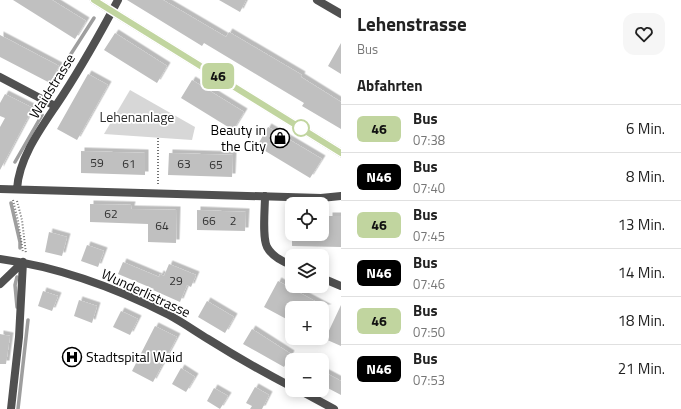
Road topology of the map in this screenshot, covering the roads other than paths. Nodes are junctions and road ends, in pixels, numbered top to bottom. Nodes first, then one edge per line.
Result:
1 (94, 0) edge
2 (118, 0) edge
3 (317, 0) edge
4 (113, 11) junction
5 (341, 14) edge
6 (0, 77) edge
7 (55, 106) junction
8 (341, 153) edge
9 (0, 189) edge
10 (17, 189) junction
11 (265, 196) junction
12 (341, 196) edge
13 (23, 258) junction
14 (0, 259) edge
15 (285, 262) edge
16 (329, 281) edge
17 (0, 284) edge
18 (341, 286) edge
19 (285, 383) edge
20 (312, 397) edge
21 (11, 409) edge
22 (334, 409) edge

1 - 4 street
2 - 4 street, Waidstrasse
3 - 5 street
4 - 7 street, Waidstrasse
4 - 8 street
6 - 7 street
7 - 10 street, Waidstrasse
9 - 10 street
10 - 11 street
11 - 12 street
11 - 15 street
13 - 14 street, Wunderlistrasse
13 - 17 street
13 - 19 street, Wunderlistrasse
13 - 21 street
16 - 18 street
20 - 22 street

